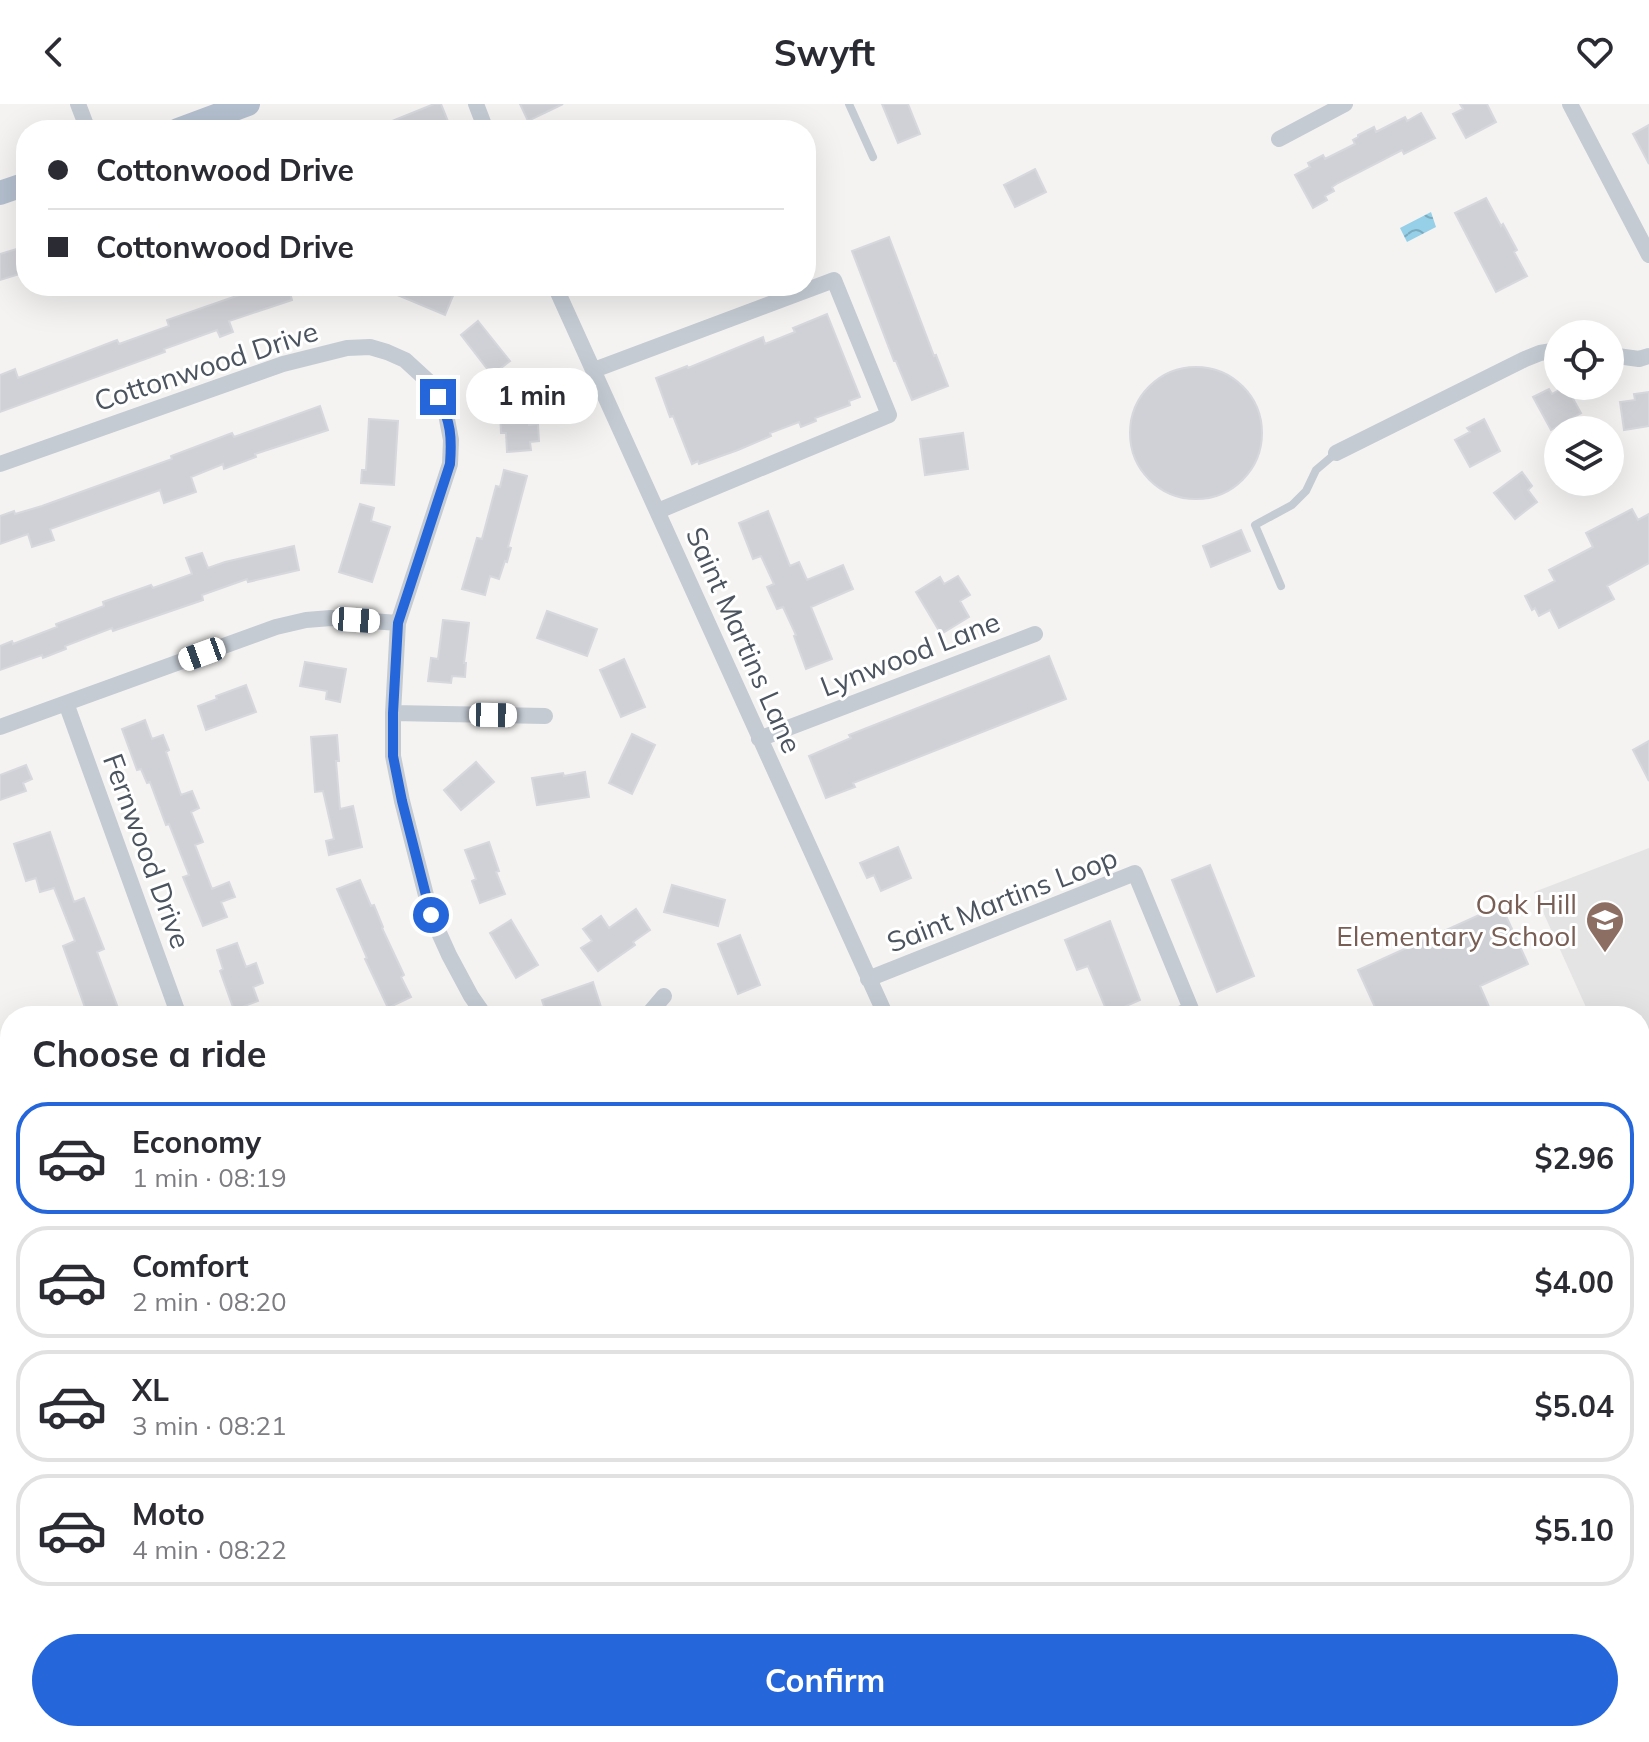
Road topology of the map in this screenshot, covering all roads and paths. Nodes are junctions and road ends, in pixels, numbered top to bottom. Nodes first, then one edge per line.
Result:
1 (248, 104) edge
2 (849, 104) edge
3 (1345, 104) edge
4 (1570, 104) edge
5 (205, 120) edge
6 (1279, 139) dead end
7 (873, 157) dead end
8 (1649, 255) edge
9 (816, 287) edge
10 (560, 296) edge
11 (791, 296) edge
12 (1544, 352) edge
13 (1649, 356) edge
14 (1624, 357) edge
15 (594, 370) junction
16 (1336, 453) joint
17 (0, 464) edge
18 (658, 511) junction
19 (1281, 586) dead end
20 (398, 623) junction
21 (1035, 634) dead end
22 (66, 703) junction
23 (393, 713) junction
24 (545, 716) dead end
25 (0, 727) edge
26 (759, 739) junction
27 (868, 979) junction
28 (664, 996) dead end
29 (175, 1006) edge
30 (478, 1006) edge
31 (656, 1006) edge
32 (881, 1006) edge
33 (1190, 1006) edge

1 - 5 main road
2 - 7 lane
3 - 6 street
4 - 8 street
9 - 18 street
10 - 15 street, Saint Martins Lane
11 - 15 street
12 - 16 street
13 - 14 street
15 - 18 street, Saint Martins Lane
16 - 19 lane
17 - 20 street, Cottonwood Drive
18 - 26 street, Saint Martins Lane
20 - 22 street
20 - 23 street, Cottonwood Drive
21 - 26 street, Lynwood Lane
22 - 25 street
22 - 29 street, Fernwood Drive
23 - 24 street
23 - 30 street, Cottonwood Drive
26 - 27 street, Saint Martins Lane
27 - 32 street, Saint Martins Lane
27 - 33 street, Saint Martins Loop
28 - 31 street

